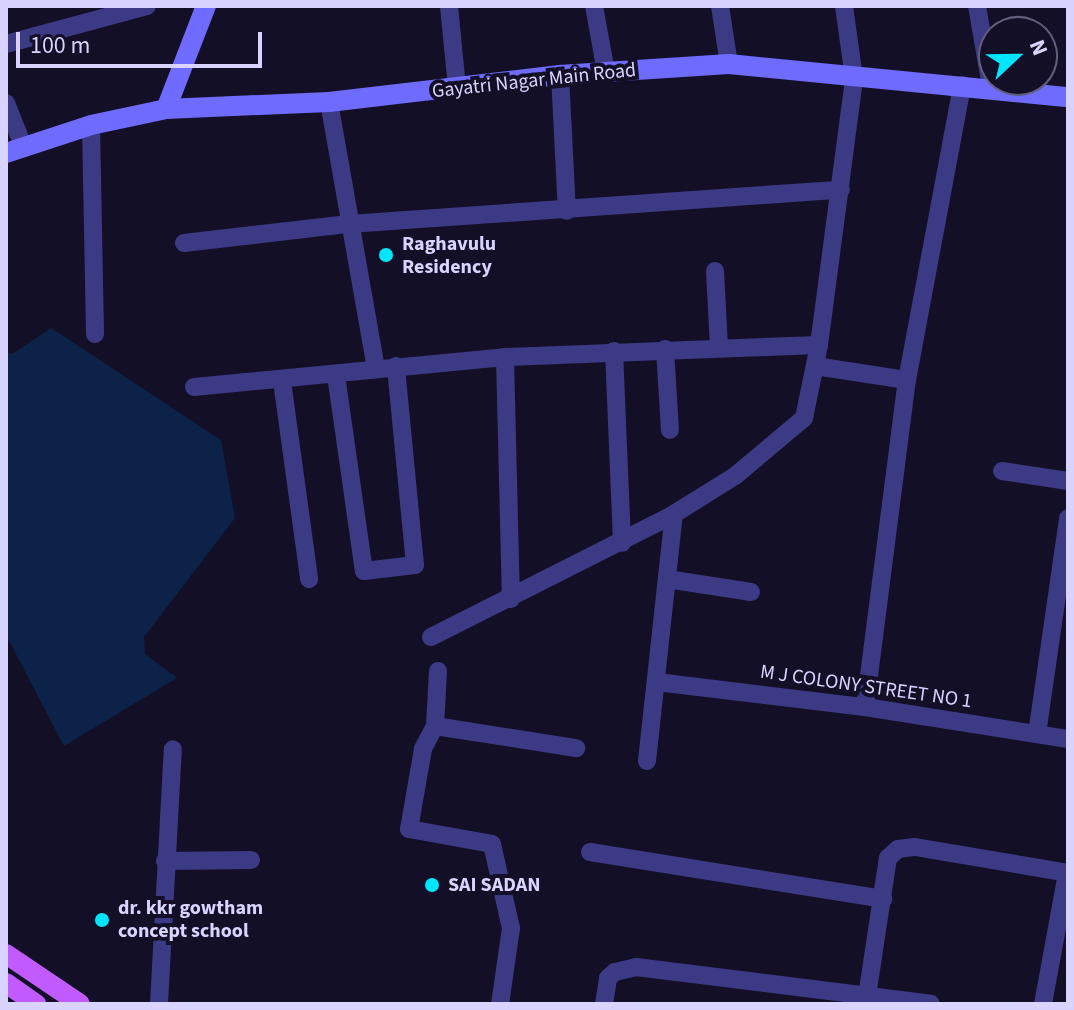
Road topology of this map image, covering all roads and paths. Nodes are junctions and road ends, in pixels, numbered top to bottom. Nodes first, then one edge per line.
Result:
1 (147, 6) edge
2 (206, 6) edge
3 (449, 6) edge
4 (594, 6) edge
5 (720, 6) edge
6 (844, 6) edge
7 (70, 15) edge
8 (6, 44) edge
9 (729, 64) junction
10 (606, 72) junction
11 (560, 75) junction
12 (854, 78) junction
13 (962, 85) junction
14 (978, 86) edge
15 (457, 88) junction
16 (329, 102) junction
17 (6, 103) edge
18 (166, 109) junction
19 (91, 125) junction
20 (15, 151) edge
21 (841, 190) junction
22 (567, 211) junction
23 (349, 224) junction
24 (184, 243) dead end
25 (715, 271) dead end
26 (95, 334) dead end
27 (819, 345) junction
28 (719, 347) junction
29 (665, 349) junction
30 (614, 351) junction
31 (505, 357) junction
32 (396, 366) junction
33 (815, 366) junction
34 (376, 368) junction
35 (336, 375) junction
36 (907, 380) junction
37 (282, 381) junction
38 (194, 387) dead end
39 (670, 430) dead end
40 (1002, 471) dead end
41 (1068, 481) edge
42 (674, 514) junction
43 (1068, 518) edge
44 (622, 543) junction
45 (309, 579) dead end
46 (667, 579) junction
47 (751, 592) dead end
48 (511, 599) junction
49 (431, 637) dead end
50 (438, 671) dead end
51 (657, 682) junction
52 (865, 707) junction
53 (435, 726) junction
54 (1037, 734) junction
55 (1068, 739) edge
56 (576, 748) dead end
57 (173, 749) dead end
58 (647, 761) dead end
59 (590, 852) dead end
60 (251, 860) dead end
61 (165, 861) junction
62 (1068, 873) edge
63 (883, 899) junction
64 (6, 954) edge
65 (6, 983) edge
66 (867, 998) edge
67 (36, 1004) edge
68 (80, 1004) edge
69 (159, 1004) edge
70 (500, 1004) edge
71 (604, 1004) edge
72 (931, 1004) edge
73 (1043, 1004) edge

1 - 7 street
2 - 18 street
3 - 15 street
4 - 10 street
5 - 9 street
6 - 12 street
7 - 8 street
9 - 10 street, Gayatri Nagar Main Road
9 - 12 street, Gayatri Nagar Main Road
10 - 11 street, Gayatri Nagar Main Road
11 - 15 street, Gayatri Nagar Main Road
11 - 22 street
12 - 13 street, Gayatri Nagar Main Road
12 - 21 street
13 - 14 street, Gayatri Nagar Main Road
13 - 36 street
15 - 16 street, Gayatri Nagar Main Road
16 - 18 street, Gayatri Nagar Main Road
16 - 23 street
17 - 20 street
18 - 19 street, Gayatri Nagar Main Road
19 - 20 street, Gayatri Nagar Main Road
19 - 26 street
21 - 22 street
21 - 27 street
22 - 23 street
23 - 24 street
23 - 34 street
25 - 28 street
27 - 28 street
27 - 33 street
28 - 29 street
29 - 30 street
29 - 39 street
30 - 31 street
30 - 44 street
31 - 32 street
31 - 48 street
32 - 34 street
32 - 35 street
33 - 36 street
33 - 42 street
34 - 35 street
35 - 37 street
36 - 52 street
37 - 38 street
37 - 45 street
40 - 41 street
42 - 44 street
42 - 46 street
43 - 54 street
44 - 48 street
46 - 47 street
46 - 51 street
48 - 49 street
50 - 53 street
51 - 52 street, M J COLONY STREET NO 1
51 - 58 street
52 - 54 street, M J COLONY STREET NO 1
53 - 56 street
53 - 70 street
54 - 55 street, M J COLONY STREET NO 1
57 - 61 street
59 - 63 street
60 - 61 street
61 - 69 street
62 - 63 street
62 - 73 street
63 - 66 street
64 - 68 main road
65 - 67 main road
66 - 71 street
66 - 72 street

